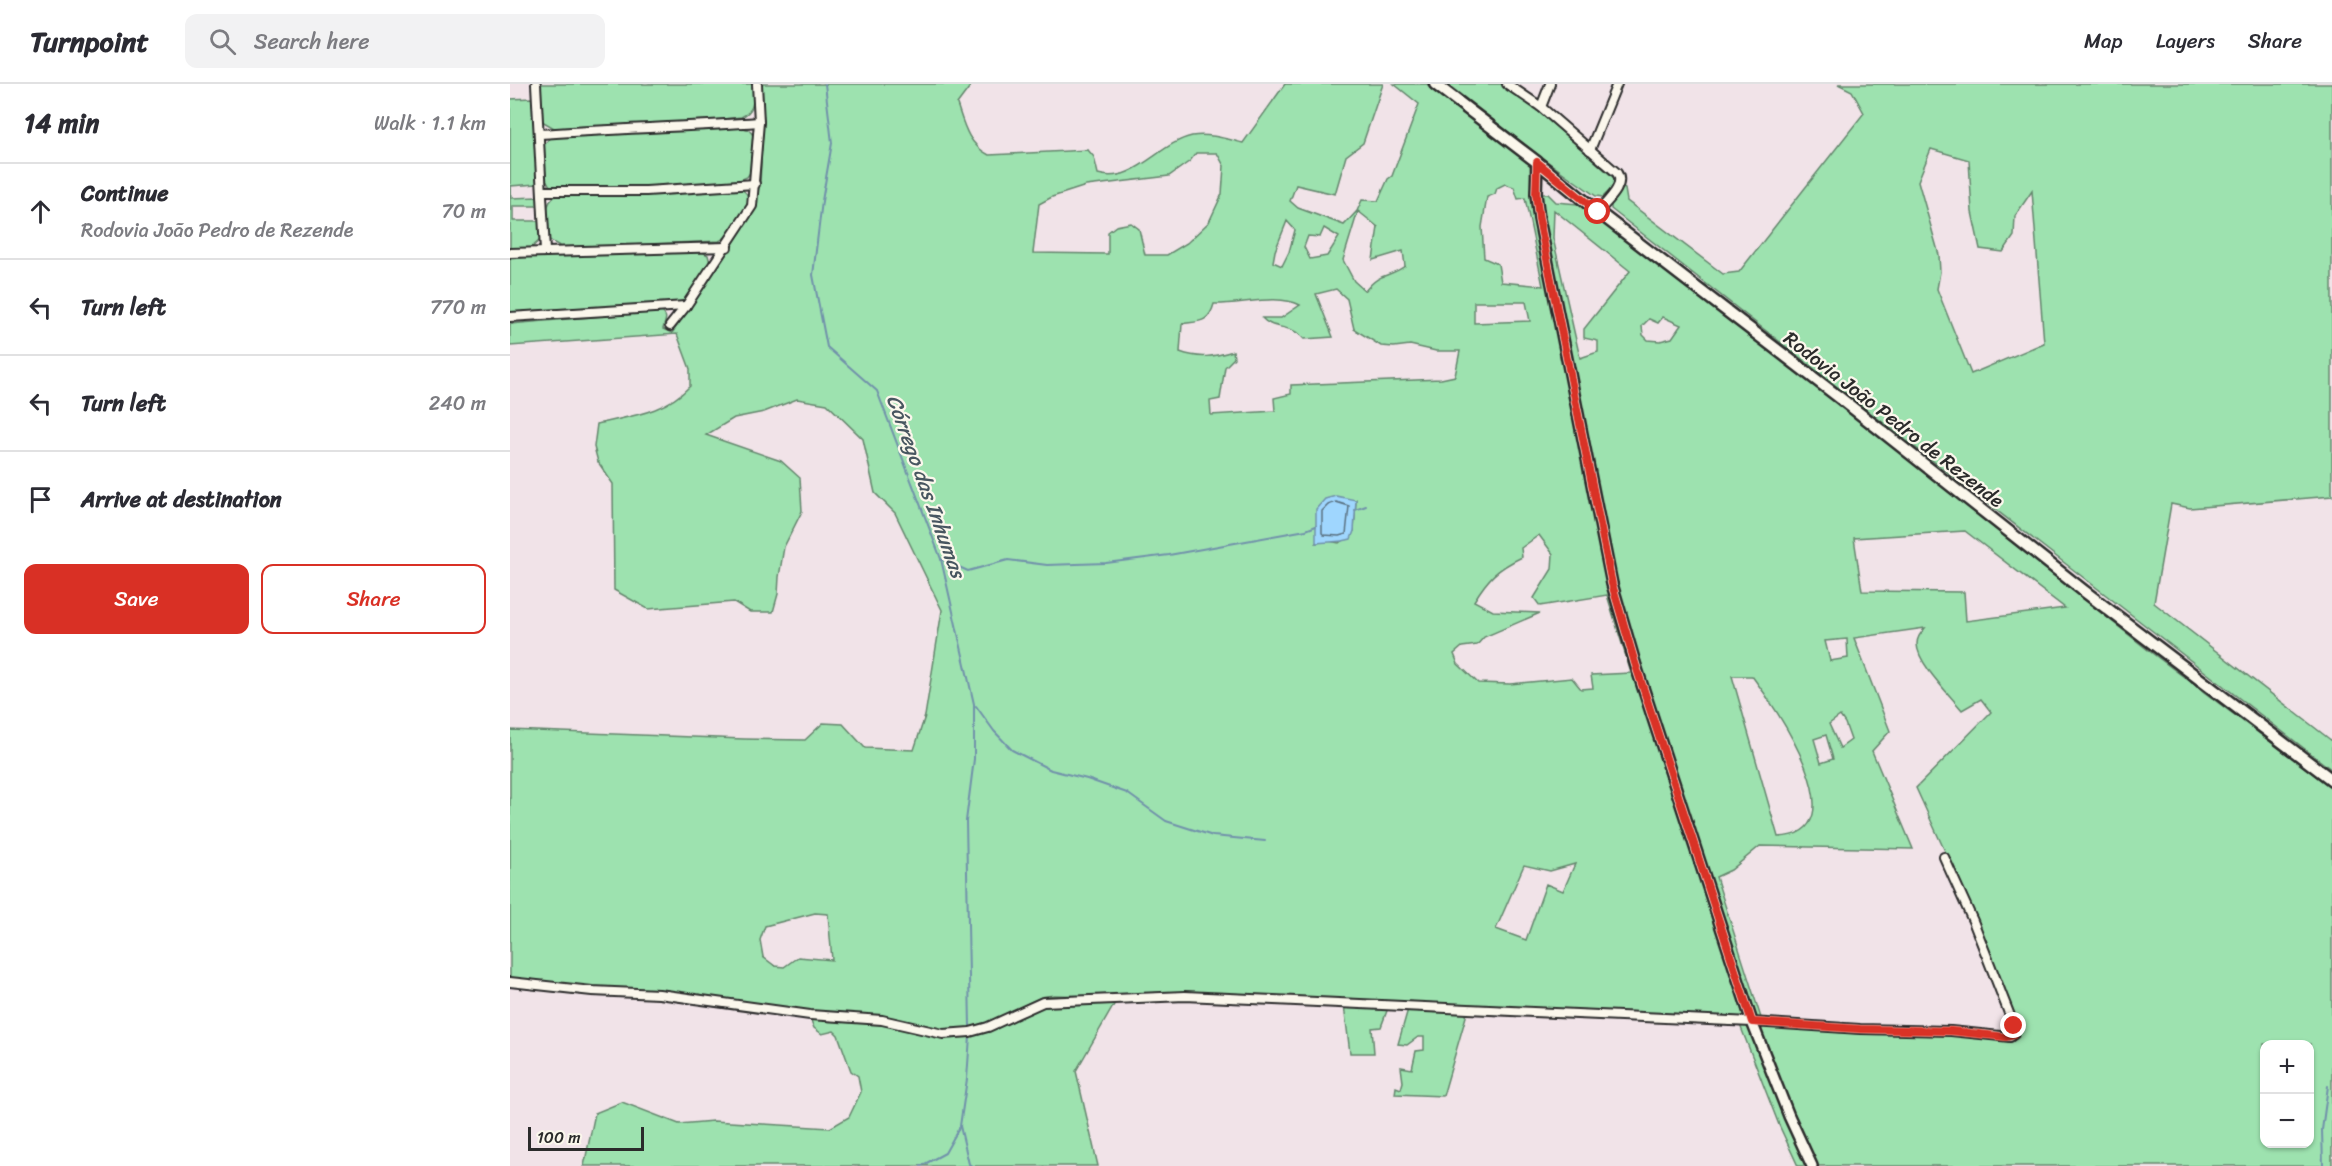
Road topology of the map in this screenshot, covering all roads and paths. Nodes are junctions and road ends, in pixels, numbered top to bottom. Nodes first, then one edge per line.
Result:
1 (537, 84) edge
2 (757, 84) edge
3 (1435, 84) edge
4 (1507, 84) edge
5 (1550, 84) edge
6 (1617, 84) edge
7 (1541, 107) junction
8 (759, 122) junction
9 (539, 134) junction
10 (1590, 150) junction
11 (1537, 162) junction
12 (755, 184) junction
13 (542, 191) junction
14 (1598, 212) junction
15 (727, 247) junction
16 (545, 251) junction
17 (510, 253) edge
18 (686, 306) junction
19 (510, 317) edge
20 (670, 326) dead end
21 (2332, 780) edge
22 (1944, 857) dead end
23 (510, 982) edge
24 (1752, 1022) junction
25 (1812, 1166) edge

1 - 9 street
2 - 8 street
3 - 11 main road, Rodovia João Pedro de Rezende
4 - 7 street
5 - 7 street
6 - 10 street
7 - 10 street
8 - 9 street
8 - 12 street
9 - 13 street
10 - 14 street
11 - 14 main road, Rodovia João Pedro de Rezende
11 - 24 street
12 - 13 street
12 - 15 street
13 - 16 street
14 - 21 main road, Rodovia João Pedro de Rezende
15 - 16 street
15 - 18 street
16 - 17 street
18 - 19 street
18 - 20 street
22 - 24 street
23 - 24 street
24 - 25 street

